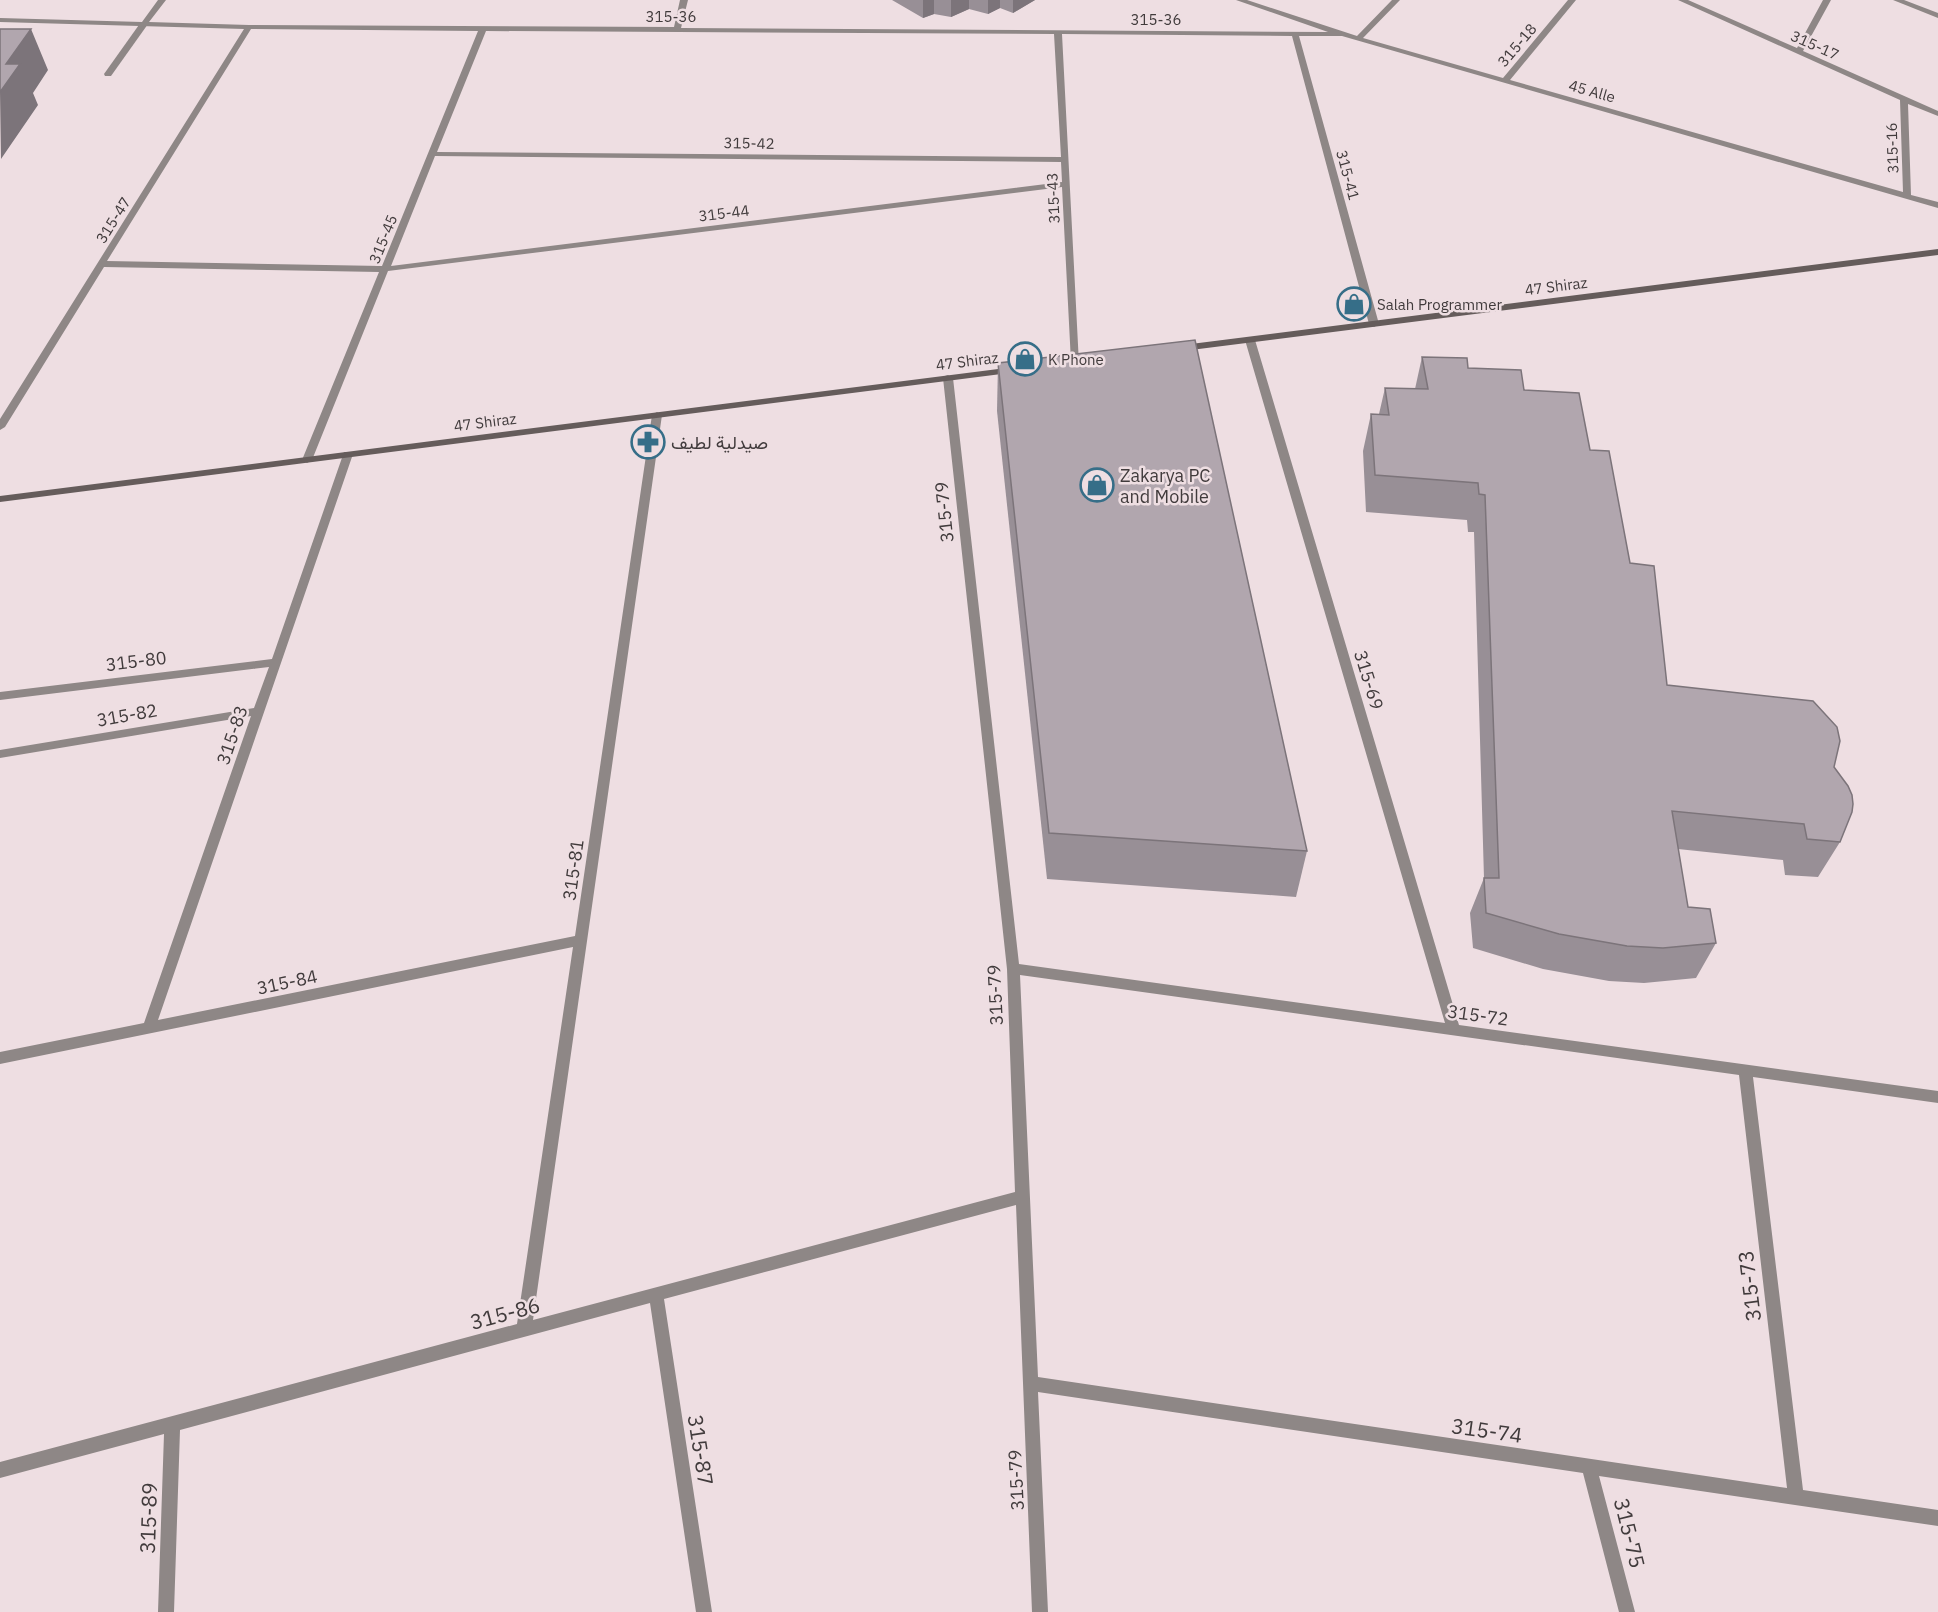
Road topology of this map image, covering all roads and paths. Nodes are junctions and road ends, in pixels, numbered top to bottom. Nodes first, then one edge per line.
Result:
1 (162, 0) edge
2 (684, 0) edge
3 (1240, 0) edge
4 (1396, 0) edge
5 (1572, 0) edge
6 (1682, 0) edge
7 (1827, 0) edge
8 (1897, 0) edge
9 (1938, 16) edge
10 (0, 20) edge
11 (144, 24) junction
12 (249, 27) junction
13 (483, 28) junction
14 (677, 29) junction
15 (1058, 32) junction
16 (1295, 33) junction
17 (1341, 34) junction
18 (1358, 39) junction
19 (1798, 52) junction
20 (108, 74) dead end
21 (1506, 80) junction
22 (1904, 99) junction
23 (1938, 114) edge
24 (432, 154) junction
25 (1065, 160) junction
26 (1066, 184) junction
27 (1907, 195) junction
28 (1938, 205) edge
29 (1938, 252) edge
30 (102, 264) junction
31 (386, 269) junction
32 (1374, 324) junction
33 (1250, 340) junction
34 (1168, 350) edge
35 (1087, 360) edge
36 (1076, 362) junction
37 (1064, 363) edge
38 (1029, 368) edge
39 (948, 378) junction
40 (657, 414) junction
41 (0, 427) edge
42 (348, 454) junction
43 (307, 460) junction
44 (0, 499) edge
45 (276, 662) junction
46 (0, 696) edge
47 (259, 711) junction
48 (0, 754) edge
49 (581, 940) junction
50 (1013, 969) junction
51 (149, 1028) junction
52 (1454, 1030) junction
53 (0, 1058) edge
54 (1745, 1071) junction
55 (1938, 1097) edge
56 (1021, 1197) junction
57 (656, 1295) junction
58 (524, 1330) junction
59 (1030, 1383) junction
60 (172, 1425) junction
61 (1589, 1466) junction
62 (0, 1470) edge
63 (1796, 1496) junction
64 (1938, 1518) edge
65 (166, 1612) edge
66 (704, 1612) edge
67 (1040, 1612) edge
68 (1627, 1612) edge

1 - 11 street
2 - 14 street
3 - 17 street, 45 Alle
4 - 18 street
5 - 21 street, 315-18
6 - 19 street, 315-17
7 - 19 street
8 - 9 street
10 - 11 street, 315-36
11 - 12 street, 315-36
11 - 20 street
12 - 13 street, 315-36
12 - 30 street, 315-47
13 - 14 street, 315-36
13 - 24 street, 315-45
14 - 15 street, 315-36
15 - 16 street, 315-36
15 - 25 street, 315-43
16 - 17 street, 315-36
16 - 32 street, 315-41
17 - 18 street, 45 Alle
18 - 21 street, 45 Alle
19 - 22 street, 315-17
21 - 27 street, 45 Alle
22 - 23 street, 315-17
22 - 27 street, 315-16
24 - 25 street, 315-42
24 - 31 street, 315-45
25 - 26 street, 315-43
26 - 31 street, 315-44
26 - 36 street, 315-43
27 - 28 street, 45 Alle
29 - 32 street, 47 Shiraz
30 - 31 street, 315-44
30 - 41 street, 315-47
31 - 43 street, 315-45
32 - 33 street, 47 Shiraz
33 - 34 street, 47 Shiraz
33 - 52 street, 315-69
35 - 36 street
36 - 37 street
38 - 39 street, 47 Shiraz
39 - 40 street, 47 Shiraz
39 - 50 street, 315-79
40 - 42 street, 47 Shiraz
40 - 49 street, 315-81
42 - 43 street, 47 Shiraz
42 - 45 street, 315-83
43 - 44 street, 47 Shiraz
45 - 46 street, 315-80
45 - 47 street, 315-83
47 - 48 street, 315-82
47 - 51 street, 315-83
49 - 51 street, 315-84
49 - 58 street, 315-81
50 - 52 street, 315-72
50 - 56 street, 315-79
51 - 53 street, 315-84
52 - 54 street, 315-72
54 - 55 street, 315-72
54 - 63 street, 315-73
56 - 57 street, 315-86
56 - 59 street, 315-79
57 - 58 street, 315-86
57 - 66 street, 315-87
58 - 60 street, 315-86
59 - 61 street, 315-74
59 - 67 street, 315-79
60 - 62 street, 315-86
60 - 65 street, 315-89
61 - 63 street, 315-74
61 - 68 street, 315-75
63 - 64 street, 315-74

